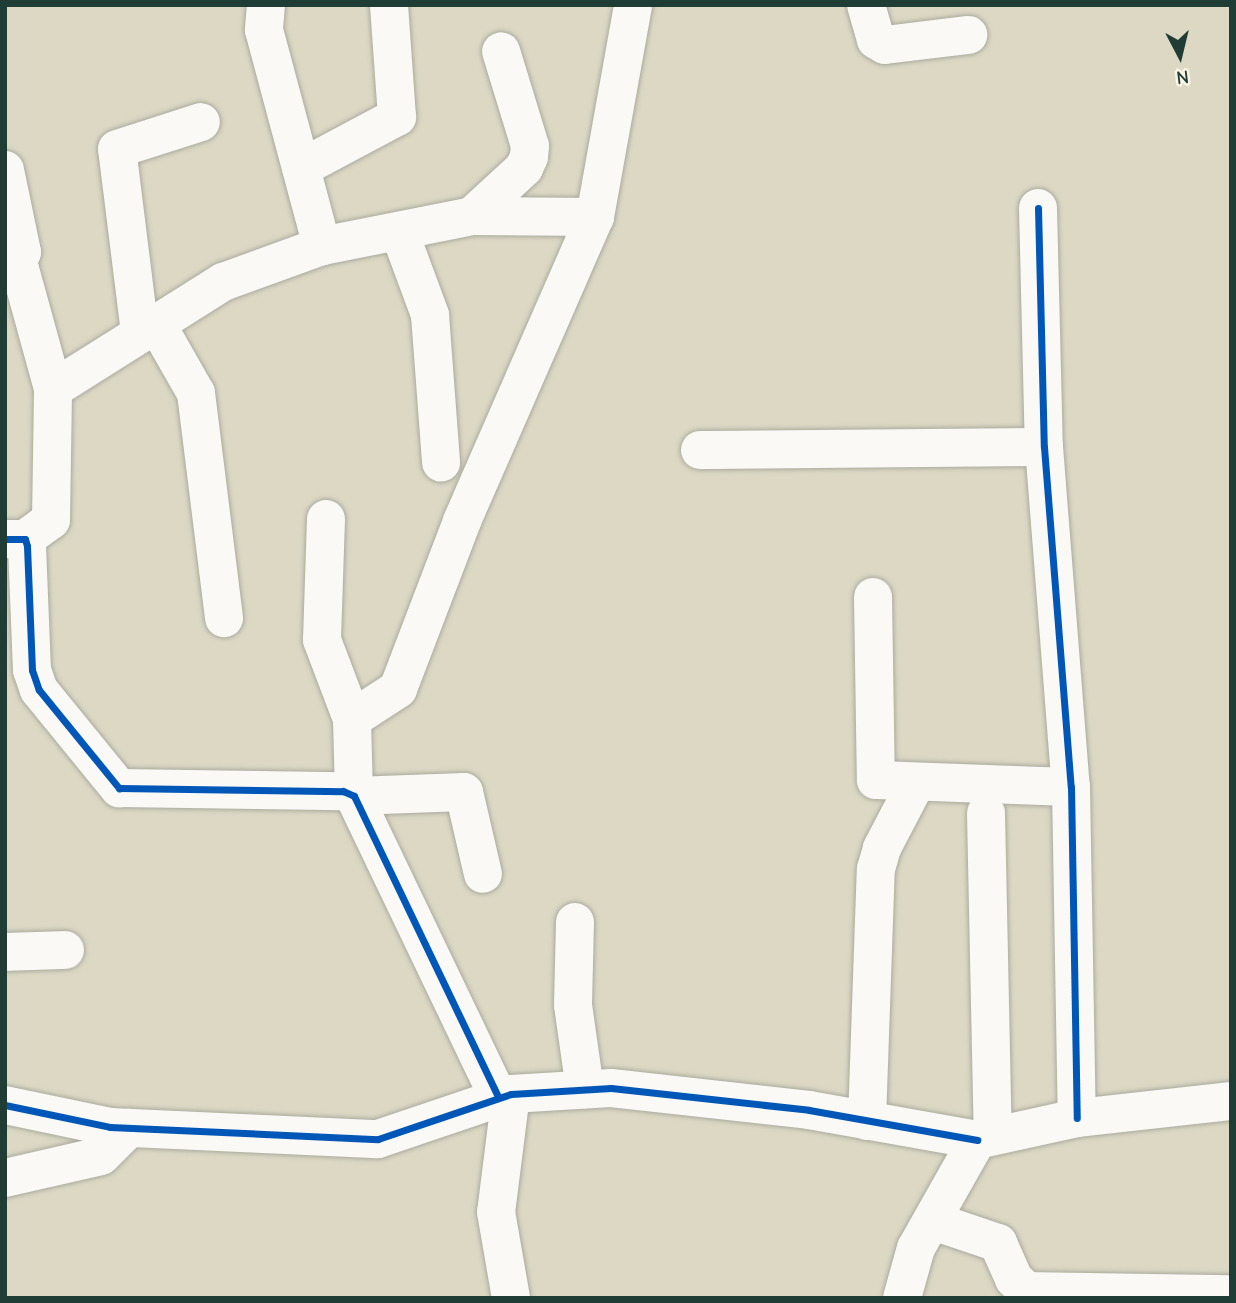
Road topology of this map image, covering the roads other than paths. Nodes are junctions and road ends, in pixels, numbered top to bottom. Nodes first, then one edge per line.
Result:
1 (265, 5) edge
2 (389, 5) edge
3 (634, 5) edge
4 (866, 5) edge
5 (968, 35) dead end
6 (501, 51) dead end
7 (201, 122) dead end
8 (301, 168) junction
9 (5, 170) edge
10 (1038, 208) dead end
11 (472, 216) junction
12 (595, 218) junction
13 (400, 231) junction
14 (322, 246) junction
15 (11, 264) edge
16 (19, 323) edge
17 (148, 328) junction
18 (53, 389) junction
19 (1044, 447) junction
20 (700, 450) dead end
21 (441, 463) dead end
22 (326, 519) dead end
23 (15, 539) edge
24 (873, 597) dead end
25 (224, 618) dead end
26 (352, 719) junction
27 (916, 783) junction
28 (1071, 787) junction
29 (355, 796) junction
30 (986, 813) dead end
31 (483, 874) dead end
32 (575, 922) dead end
33 (65, 950) dead end
34 (5, 952) edge
35 (585, 1089) junction
36 (504, 1095) junction
37 (1231, 1101) edge
38 (5, 1105) edge
39 (1077, 1118) junction
40 (867, 1121) junction
41 (129, 1128) junction
42 (985, 1137) junction
43 (5, 1178) edge
44 (933, 1221) junction
45 (1227, 1294) dead end
46 (511, 1298) edge
47 (902, 1298) edge

1 - 8 street
2 - 8 street
3 - 12 street
4 - 5 street
6 - 11 street
7 - 17 street
8 - 14 street
9 - 15 street
10 - 19 street
11 - 12 street
11 - 13 street
12 - 26 street
13 - 14 street
13 - 21 street
14 - 17 street
15 - 16 street
16 - 18 street
17 - 18 street
17 - 25 street
18 - 23 street
19 - 20 street
19 - 28 street
22 - 26 street
23 - 29 street
24 - 27 street
26 - 29 street
27 - 28 street
27 - 40 street
28 - 39 street
29 - 31 street
29 - 36 street
30 - 42 street
32 - 35 street
33 - 34 street
35 - 36 street
35 - 40 street
36 - 41 street
36 - 46 street
37 - 39 street
38 - 41 street
39 - 42 street
40 - 42 street
41 - 43 street
42 - 44 street
44 - 45 street
44 - 47 street

